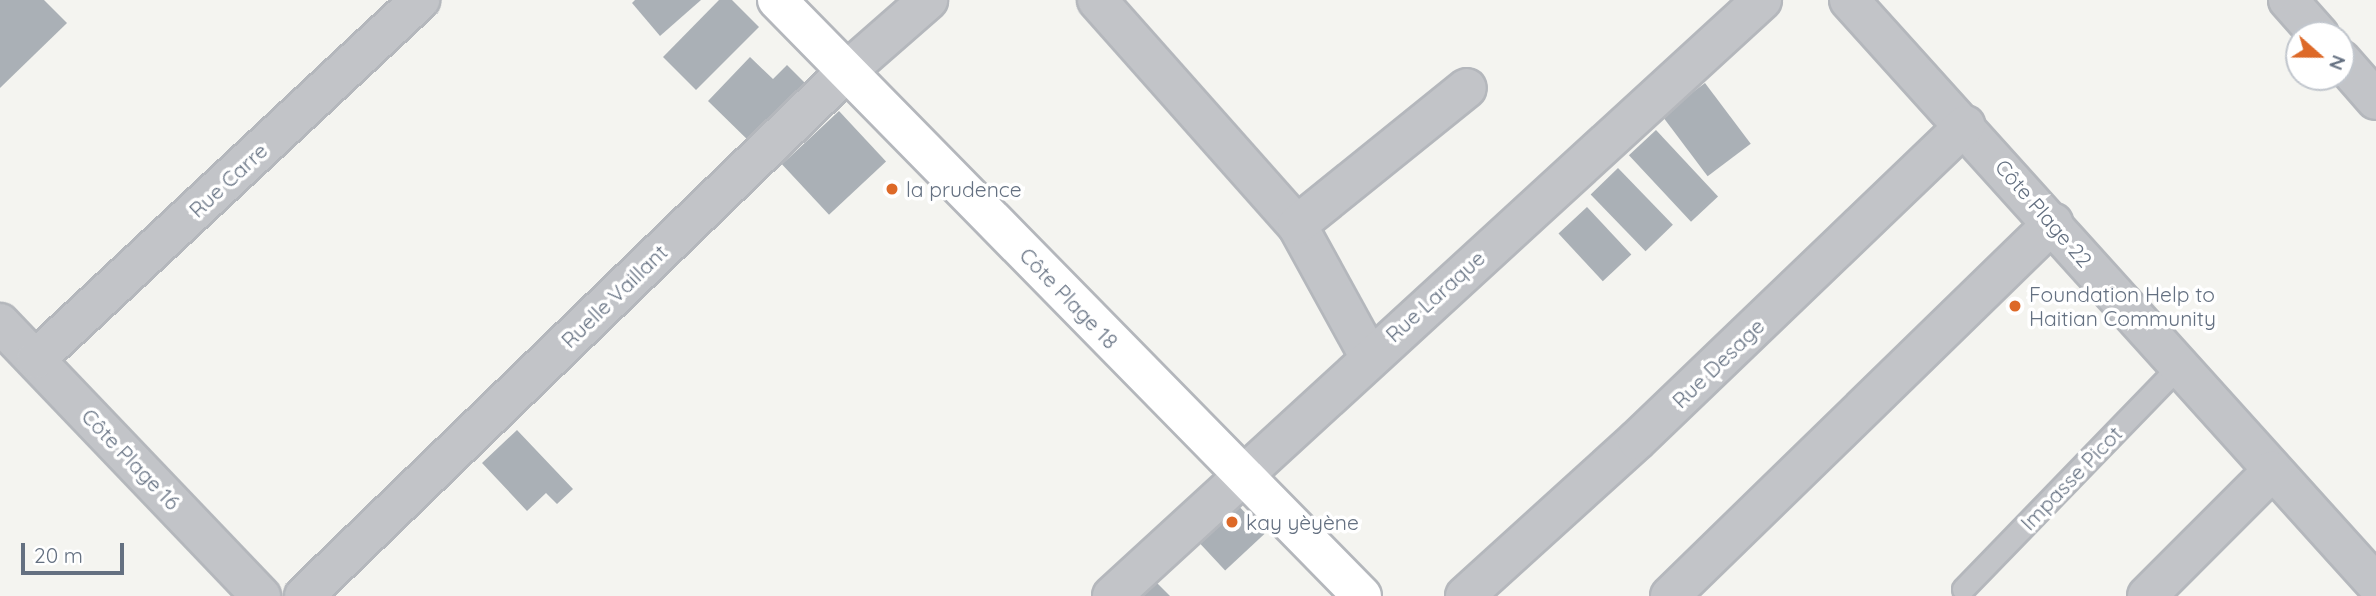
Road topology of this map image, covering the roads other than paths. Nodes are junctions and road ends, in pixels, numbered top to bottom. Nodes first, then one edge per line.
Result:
1 (420, 0) edge
2 (777, 0) edge
3 (928, 0) edge
4 (1097, 0) edge
5 (1762, 0) edge
6 (1849, 0) edge
7 (2288, 0) edge
8 (2307, 21) edge
9 (847, 71) junction
10 (2355, 76) edge
11 (1467, 88) dead end
12 (2376, 100) edge
13 (1966, 125) junction
14 (2053, 223) junction
15 (1297, 225) junction
16 (0, 323) edge
17 (1369, 356) junction
18 (36, 359) junction
19 (2179, 366) junction
20 (2272, 471) junction
21 (1240, 473) junction
22 (2376, 584) edge
23 (1963, 589) dead end
24 (261, 596) edge
25 (304, 596) edge
26 (1112, 596) edge
27 (1362, 596) edge
28 (1465, 596) edge
29 (1670, 596) edge
30 (2147, 596) edge

1 - 18 street, Rue Carre
2 - 9 street, Côte Plage 18
3 - 9 street, Ruelle Vaillant
4 - 15 street
5 - 17 street, Rue Laraque
6 - 13 street, Côte Plage 22
7 - 8 street
9 - 21 street, Côte Plage 18
9 - 25 street, Ruelle Vaillant
10 - 12 street
11 - 15 street
13 - 14 street, Côte Plage 22
13 - 28 street, Rue Desage
14 - 19 street, Côte Plage 22
14 - 29 street
15 - 17 street
16 - 18 street, Côte Plage 16
17 - 21 street, Rue Laraque
18 - 24 street, Côte Plage 16
19 - 20 street, Côte Plage 22
19 - 23 lane, Impasse Picot
20 - 22 street, Côte Plage 22
20 - 30 street
21 - 26 street, Rue Laraque
21 - 27 street, Côte Plage 18

